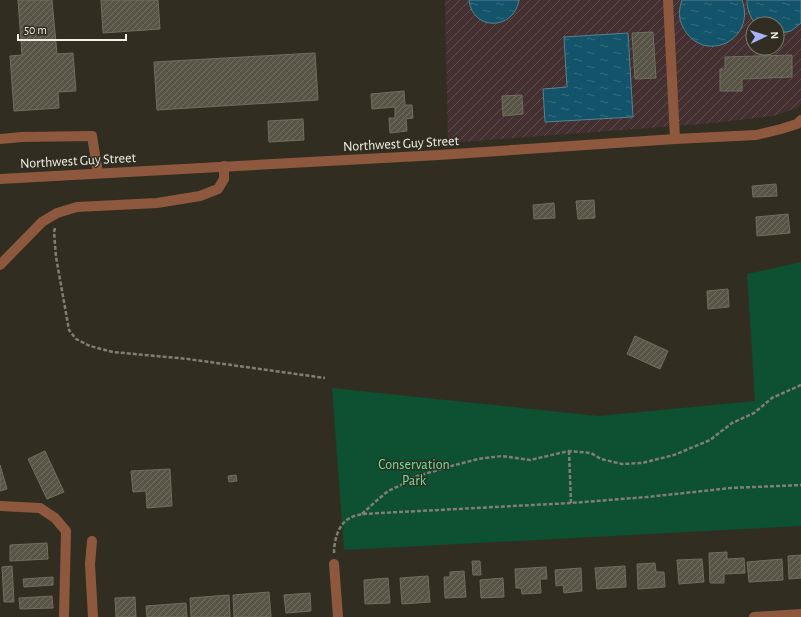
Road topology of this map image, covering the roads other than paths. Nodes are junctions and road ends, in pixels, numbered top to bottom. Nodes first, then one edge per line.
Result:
1 (668, 0) edge
2 (801, 120) edge
3 (0, 139) edge
4 (675, 139) junction
5 (224, 166) junction
6 (98, 173) junction
7 (0, 179) edge
8 (0, 266) edge
9 (0, 506) edge
10 (92, 541) dead end
11 (334, 564) road end
12 (801, 614) edge
13 (64, 617) edge
14 (93, 617) edge
15 (338, 617) edge
16 (754, 617) edge

1 - 4 street
2 - 4 street, Northwest Guy Street
3 - 6 street
4 - 5 street, Northwest Guy Street
5 - 6 street, Northwest Guy Street
5 - 8 street
6 - 7 street, Northwest Guy Street
9 - 13 street
10 - 14 street
11 - 15 street
12 - 16 street

